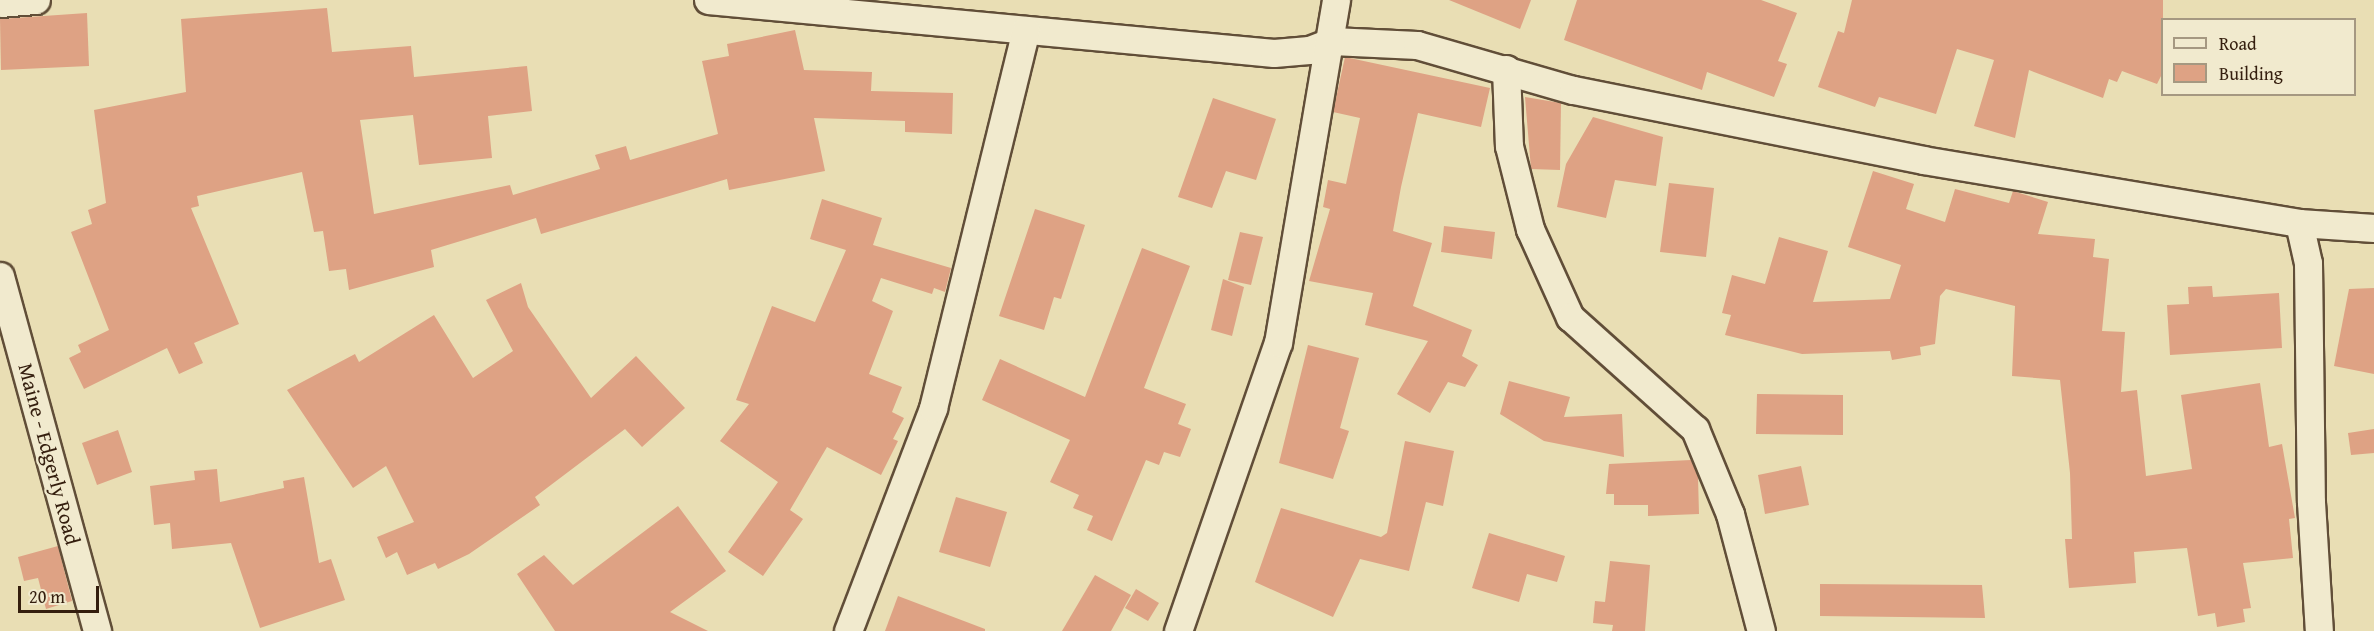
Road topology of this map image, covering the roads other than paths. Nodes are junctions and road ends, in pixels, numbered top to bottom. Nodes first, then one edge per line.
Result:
1 (36, 0) edge
2 (708, 0) edge
3 (1336, 0) edge
4 (0, 3) edge
5 (1026, 30) junction
6 (1332, 41) junction
7 (1506, 69) junction
8 (2299, 223) junction
9 (2374, 228) edge
10 (0, 276) edge
11 (97, 631) edge
12 (848, 631) edge
13 (1178, 631) edge
14 (1761, 631) edge
15 (2319, 631) edge

1 - 4 street
2 - 5 street
3 - 6 street
5 - 6 street
5 - 12 street
6 - 7 street
6 - 13 street
7 - 8 street
7 - 14 street
8 - 9 street
8 - 15 street
10 - 11 street, Maine - Edgerly Road

